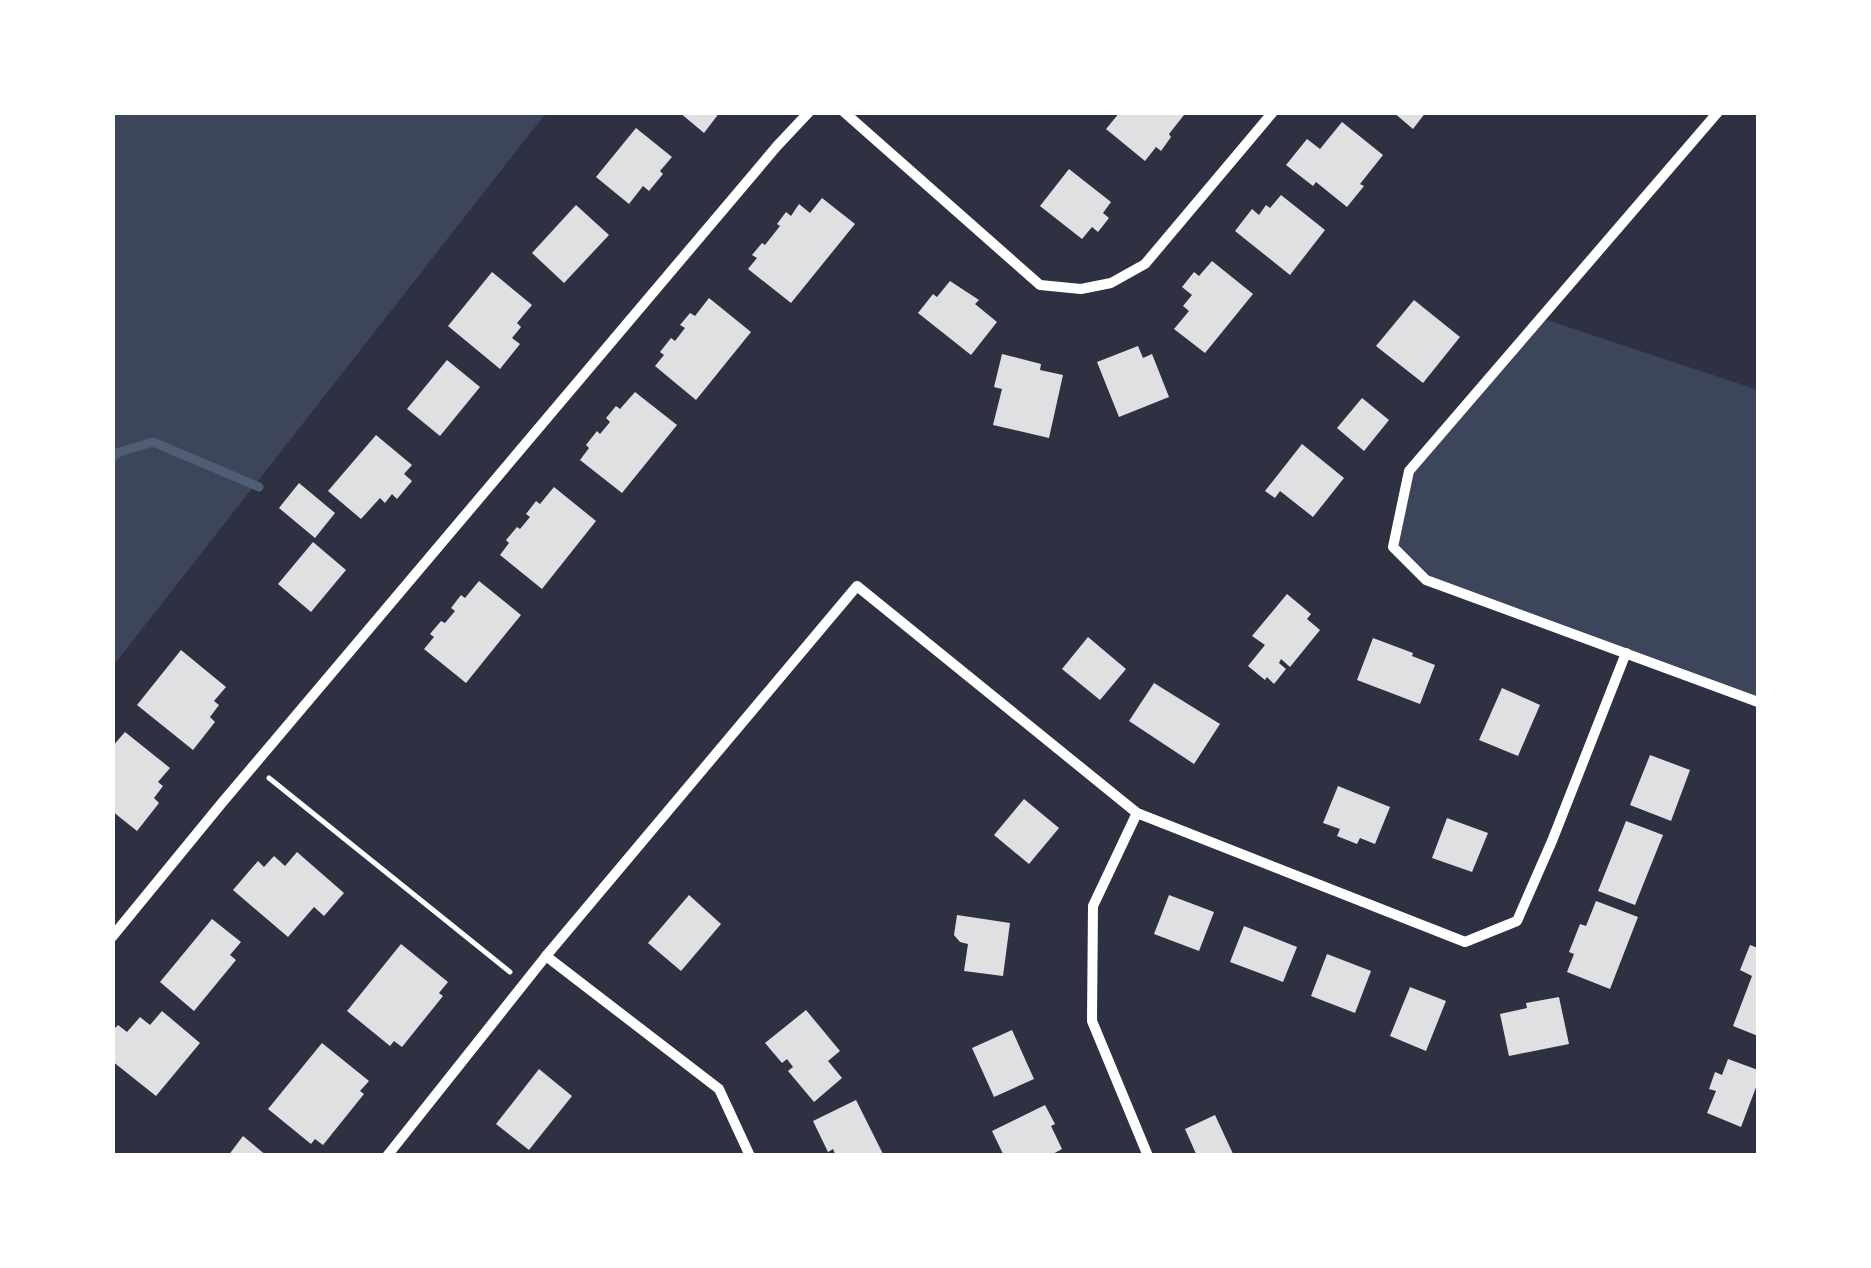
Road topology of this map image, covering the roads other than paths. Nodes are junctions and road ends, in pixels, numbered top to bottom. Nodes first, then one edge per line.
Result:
1 (809, 112) edge
2 (844, 112) edge
3 (1273, 112) edge
4 (1718, 112) edge
5 (1626, 654) junction
6 (1758, 702) edge
7 (1136, 813) junction
8 (112, 937) edge
9 (546, 956) junction
10 (386, 1156) edge
11 (750, 1156) edge
12 (1148, 1156) edge

1 - 8 street
2 - 3 street
4 - 5 street
5 - 6 street
5 - 7 street
7 - 9 street
7 - 12 street
9 - 10 street
9 - 11 street

